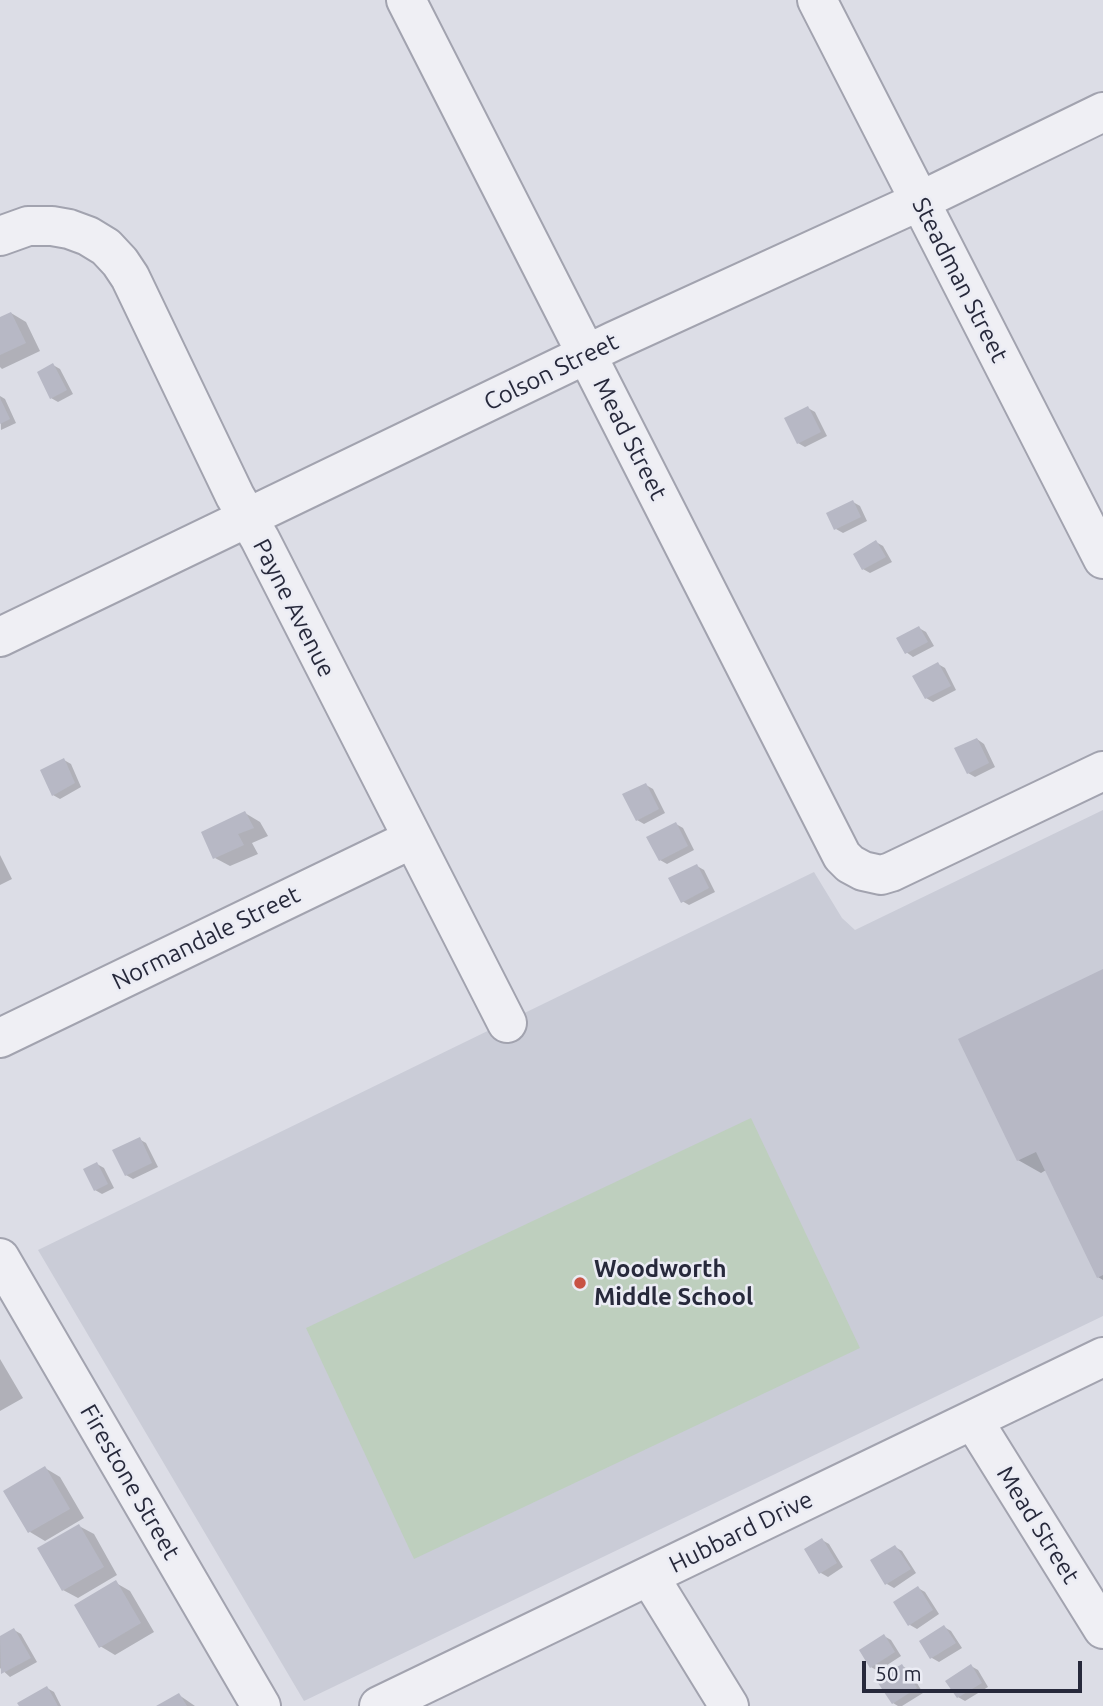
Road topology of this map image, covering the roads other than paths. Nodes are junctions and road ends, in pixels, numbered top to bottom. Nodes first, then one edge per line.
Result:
1 (406, 0) edge
2 (817, 0) edge
3 (1103, 112) edge
4 (920, 201) junction
5 (0, 236) edge
6 (588, 354) junction
7 (246, 519) junction
8 (1103, 559) edge
9 (0, 637) edge
10 (1103, 771) edge
11 (412, 839) junction
12 (507, 1023) dead end
13 (0, 1038) edge
14 (0, 1258) edge
15 (1103, 1357) edge
16 (973, 1420) junction
17 (649, 1576) junction
18 (1103, 1629) edge
19 (261, 1706) edge
20 (379, 1706) edge
21 (729, 1706) edge

1 - 6 street, Mead Street
2 - 4 street, Steadman Street
3 - 4 street, Colson Street
4 - 6 street, Colson Street
4 - 8 street, Steadman Street
5 - 7 street, Payne Avenue
6 - 7 street, Colson Street
6 - 10 street, Mead Street
7 - 9 street, Colson Street
7 - 11 street, Payne Avenue
11 - 12 street, Payne Avenue
11 - 13 street, Normandale Street
14 - 19 street, Firestone Street
15 - 16 street, Hubbard Drive
16 - 17 street, Hubbard Drive
16 - 18 street, Mead Street
17 - 20 street, Hubbard Drive
17 - 21 street

